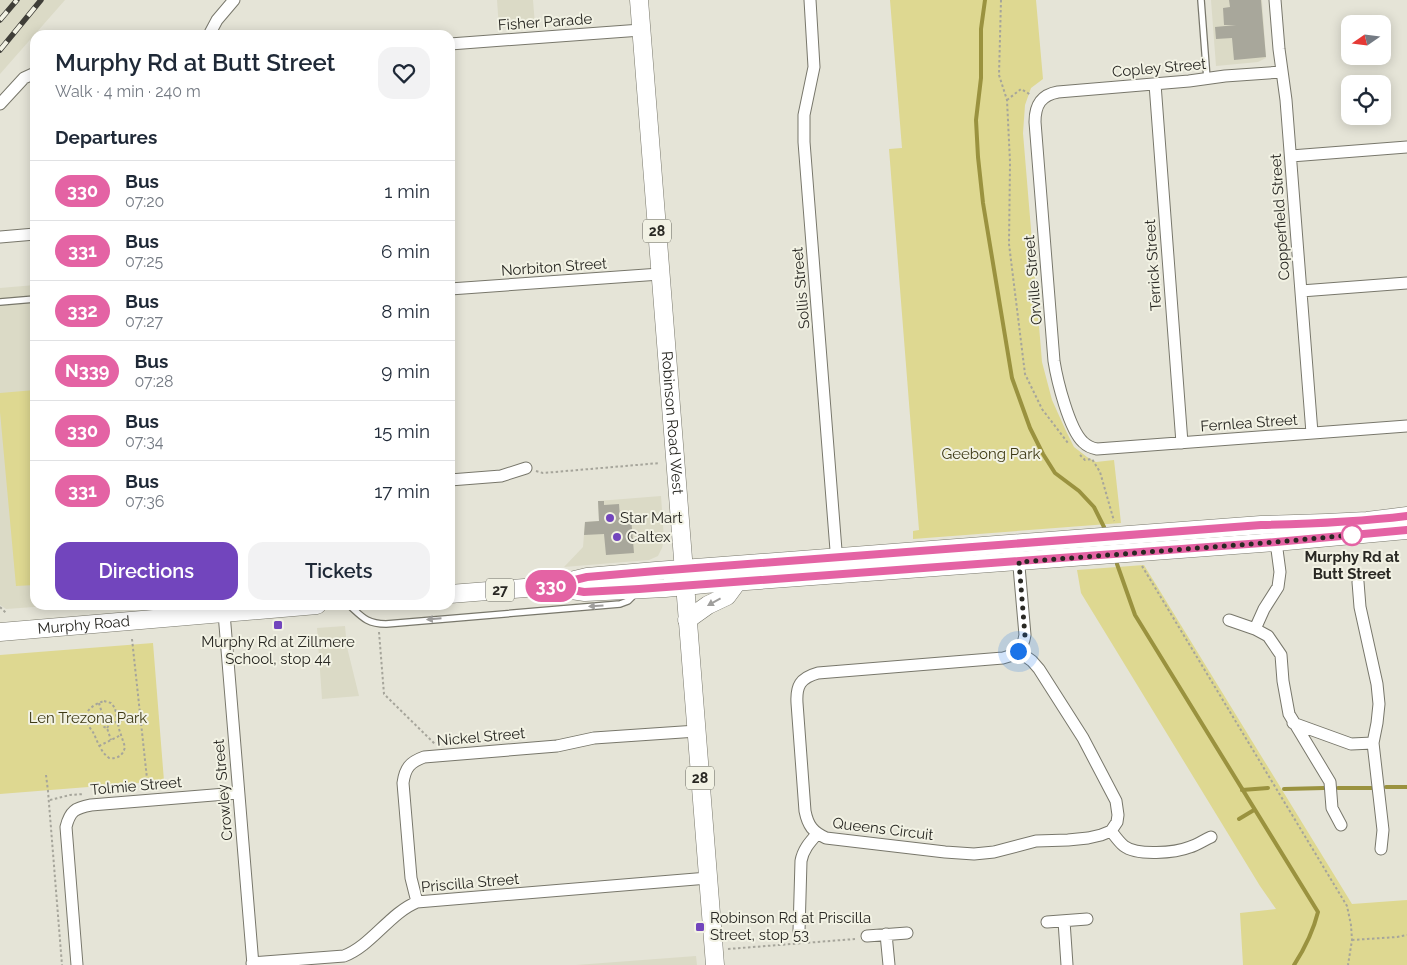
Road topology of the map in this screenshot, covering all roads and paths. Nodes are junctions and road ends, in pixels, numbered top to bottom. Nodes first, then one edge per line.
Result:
1 (234, 0) edge
2 (639, 0) edge
3 (810, 0) edge
4 (1201, 0) edge
5 (1275, 0) edge
6 (212, 30) edge
7 (641, 30) junction
8 (455, 44) edge
9 (1282, 72) junction
10 (30, 75) edge
11 (1207, 79) junction
12 (1155, 84) junction
13 (1007, 100) dead end
14 (1041, 100) junction
15 (0, 104) edge
16 (1407, 147) edge
17 (1291, 156) junction
18 (30, 234) edge
19 (0, 237) edge
20 (660, 274) junction
21 (1407, 283) edge
22 (455, 289) edge
23 (1300, 291) junction
24 (30, 300) edge
25 (0, 302) edge
26 (1407, 426) edge
27 (1312, 433) junction
28 (1182, 443) junction
29 (1092, 448) joint
30 (675, 462) junction
31 (526, 468) joint
32 (455, 480) edge
33 (1407, 516) edge
34 (1407, 530) edge
35 (1276, 542) junction
36 (1017, 544) junction
37 (1132, 553) junction
38 (1019, 562) junction
39 (837, 566) junction
40 (684, 578) junction
41 (738, 581) junction
42 (1358, 582) dead end
43 (550, 586) junction
44 (639, 589) junction
45 (455, 594) edge
46 (0, 607) edge
47 (259, 610) edge
48 (354, 610) edge
49 (6, 613) dead end
50 (224, 613) junction
51 (687, 620) junction
52 (1230, 620) dead end
53 (378, 624) junction
54 (1255, 629) junction
55 (0, 632) edge
56 (132, 639) dead end
57 (1018, 651) junction
58 (99, 703) junction
59 (104, 721) junction
60 (141, 721) junction
61 (118, 722) junction
62 (1293, 723) junction
63 (110, 724) junction
64 (107, 728) junction
65 (697, 731) junction
66 (121, 735) junction
67 (111, 740) junction
68 (1373, 743) junction
69 (99, 746) junction
70 (442, 755) junction
71 (46, 775) dead end
72 (142, 788) dead end
73 (238, 792) junction
74 (1341, 825) dead end
75 (1111, 831) junction
76 (817, 834) junction
77 (1211, 837) dead end
78 (1381, 849) dead end
79 (708, 878) junction
80 (416, 902) junction
81 (1087, 919) dead end
82 (1064, 921) junction
83 (1047, 922) dead end
84 (799, 931) dead end
85 (907, 933) dead end
86 (886, 934) junction
87 (1407, 935) edge
88 (867, 936) joint
89 (1352, 940) junction
90 (715, 958) edge
91 (252, 964) edge
92 (62, 965) edge
93 (77, 965) edge
94 (889, 965) edge
95 (1068, 965) edge
96 (1348, 965) edge

1 - 6 street
2 - 7 main road, Robinson Road West / 28
3 - 39 street, Sollis Street
4 - 11 lane
5 - 9 street, Copperfield Street
7 - 8 street, Fisher Parade
7 - 20 main road, Robinson Road West / 28
9 - 11 street, Copley Street
9 - 17 street, Copperfield Street
10 - 15 street
11 - 12 street, Copley Street
12 - 14 street, Copley Street
12 - 28 street, Terrick Street
13 - 14 path
14 - 29 street, Orville Street
16 - 17 street
17 - 23 street, Copperfield Street
18 - 19 street
20 - 22 street, Norbiton Street
20 - 30 main road, Robinson Road West / 28
21 - 23 street
23 - 27 street, Copperfield Street
24 - 25 lane
26 - 27 street, Fernlea Street
27 - 28 street, Fernlea Street
28 - 29 street, Fernlea Street
30 - 31 path
30 - 40 main road, Robinson Road West / 28
31 - 32 street
33 - 36 main road, 27
34 - 35 main road, 27
35 - 37 main road, 27
35 - 54 street
36 - 38 street
36 - 39 main road, 27
37 - 38 main road, 27
37 - 89 path
38 - 39 main road, 27
38 - 57 street
39 - 40 main road, 27
39 - 41 main road, 27
40 - 41 main road, 27
40 - 43 main road, 27
40 - 44 main road, 27
40 - 51 main road, Robinson Road West / 28
41 -> 51 main road
42 - 68 street
43 - 44 main road, 27
43 - 45 main road, 27
44 -> 53 lane
46 - 49 path
47 - 50 main road, Murphy Road
48 - 53 lane
50 - 55 main road, Murphy Road
50 - 73 street, Crowley Street
51 - 65 main road, Robinson Road West / 28
52 - 54 street
53 - 70 path
54 - 62 street
56 - 60 path
57 - 75 street
57 - 76 street, Queens Circuit
58 - 59 path
58 - 61 path
58 - 69 path
59 - 63 path
59 - 64 path
60 - 61 path
60 - 72 path
61 - 63 path
61 - 66 path
62 - 68 street
62 - 74 street
63 - 64 path
64 - 67 path
65 - 70 street, Nickel Street
65 - 79 main road, Robinson Road West / 28
66 - 67 path
66 - 69 path
67 - 69 path
68 - 78 street
70 - 80 street, Nickel Street
71 - 92 path
73 - 91 street, Crowley Street
73 - 93 street, Tolmie Street
75 - 76 street, Queens Circuit
75 - 77 street
76 - 84 street
79 - 80 street, Priscilla Street
79 - 90 main road, Robinson Road West / 28
80 - 91 street, Priscilla Street
81 - 82 street
82 - 83 street
82 - 95 street
85 - 86 street
86 - 88 street
86 - 94 street
87 - 89 path
88 - 90 path
89 - 96 path

